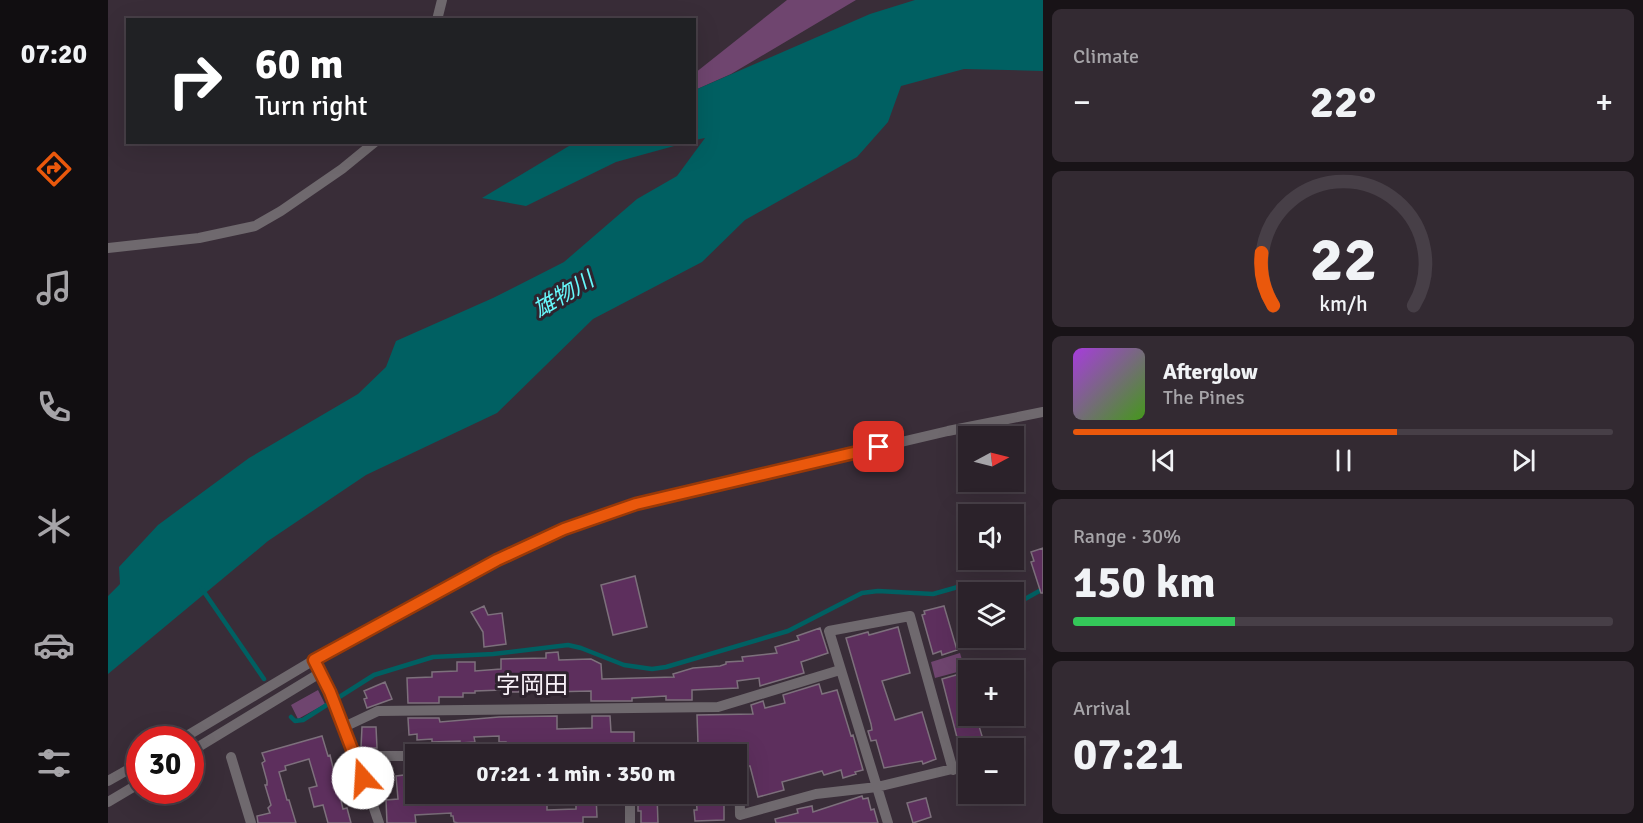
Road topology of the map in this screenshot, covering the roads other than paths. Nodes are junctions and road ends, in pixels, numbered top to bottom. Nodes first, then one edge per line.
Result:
1 (442, 0) edge
2 (438, 18) edge
3 (372, 144) edge
4 (108, 248) edge
5 (1043, 412) edge
6 (314, 660) junction
7 (840, 670) junction
8 (320, 673) junction
9 (203, 726) edge
10 (344, 727) junction
11 (204, 743) edge
12 (356, 756) junction
13 (405, 756) edge
14 (231, 757) dead end
15 (958, 768) edge
16 (953, 770) junction
17 (126, 771) edge
18 (108, 782) edge
19 (877, 787) junction
20 (126, 791) edge
21 (108, 802) edge
22 (630, 804) edge
23 (739, 819) edge
24 (251, 823) edge
25 (379, 823) edge
26 (630, 823) edge
27 (888, 823) edge

1 - 2 street
3 - 4 street
5 - 6 street
6 - 8 street
6 - 9 street
7 - 10 street
7 - 16 street
7 - 19 street
8 - 10 street
8 - 11 street
10 - 12 street
12 - 13 street
12 - 25 street
14 - 24 street
15 - 16 street
16 - 19 street
17 - 18 street
19 - 23 street
19 - 27 street
20 - 21 street
22 - 26 street

